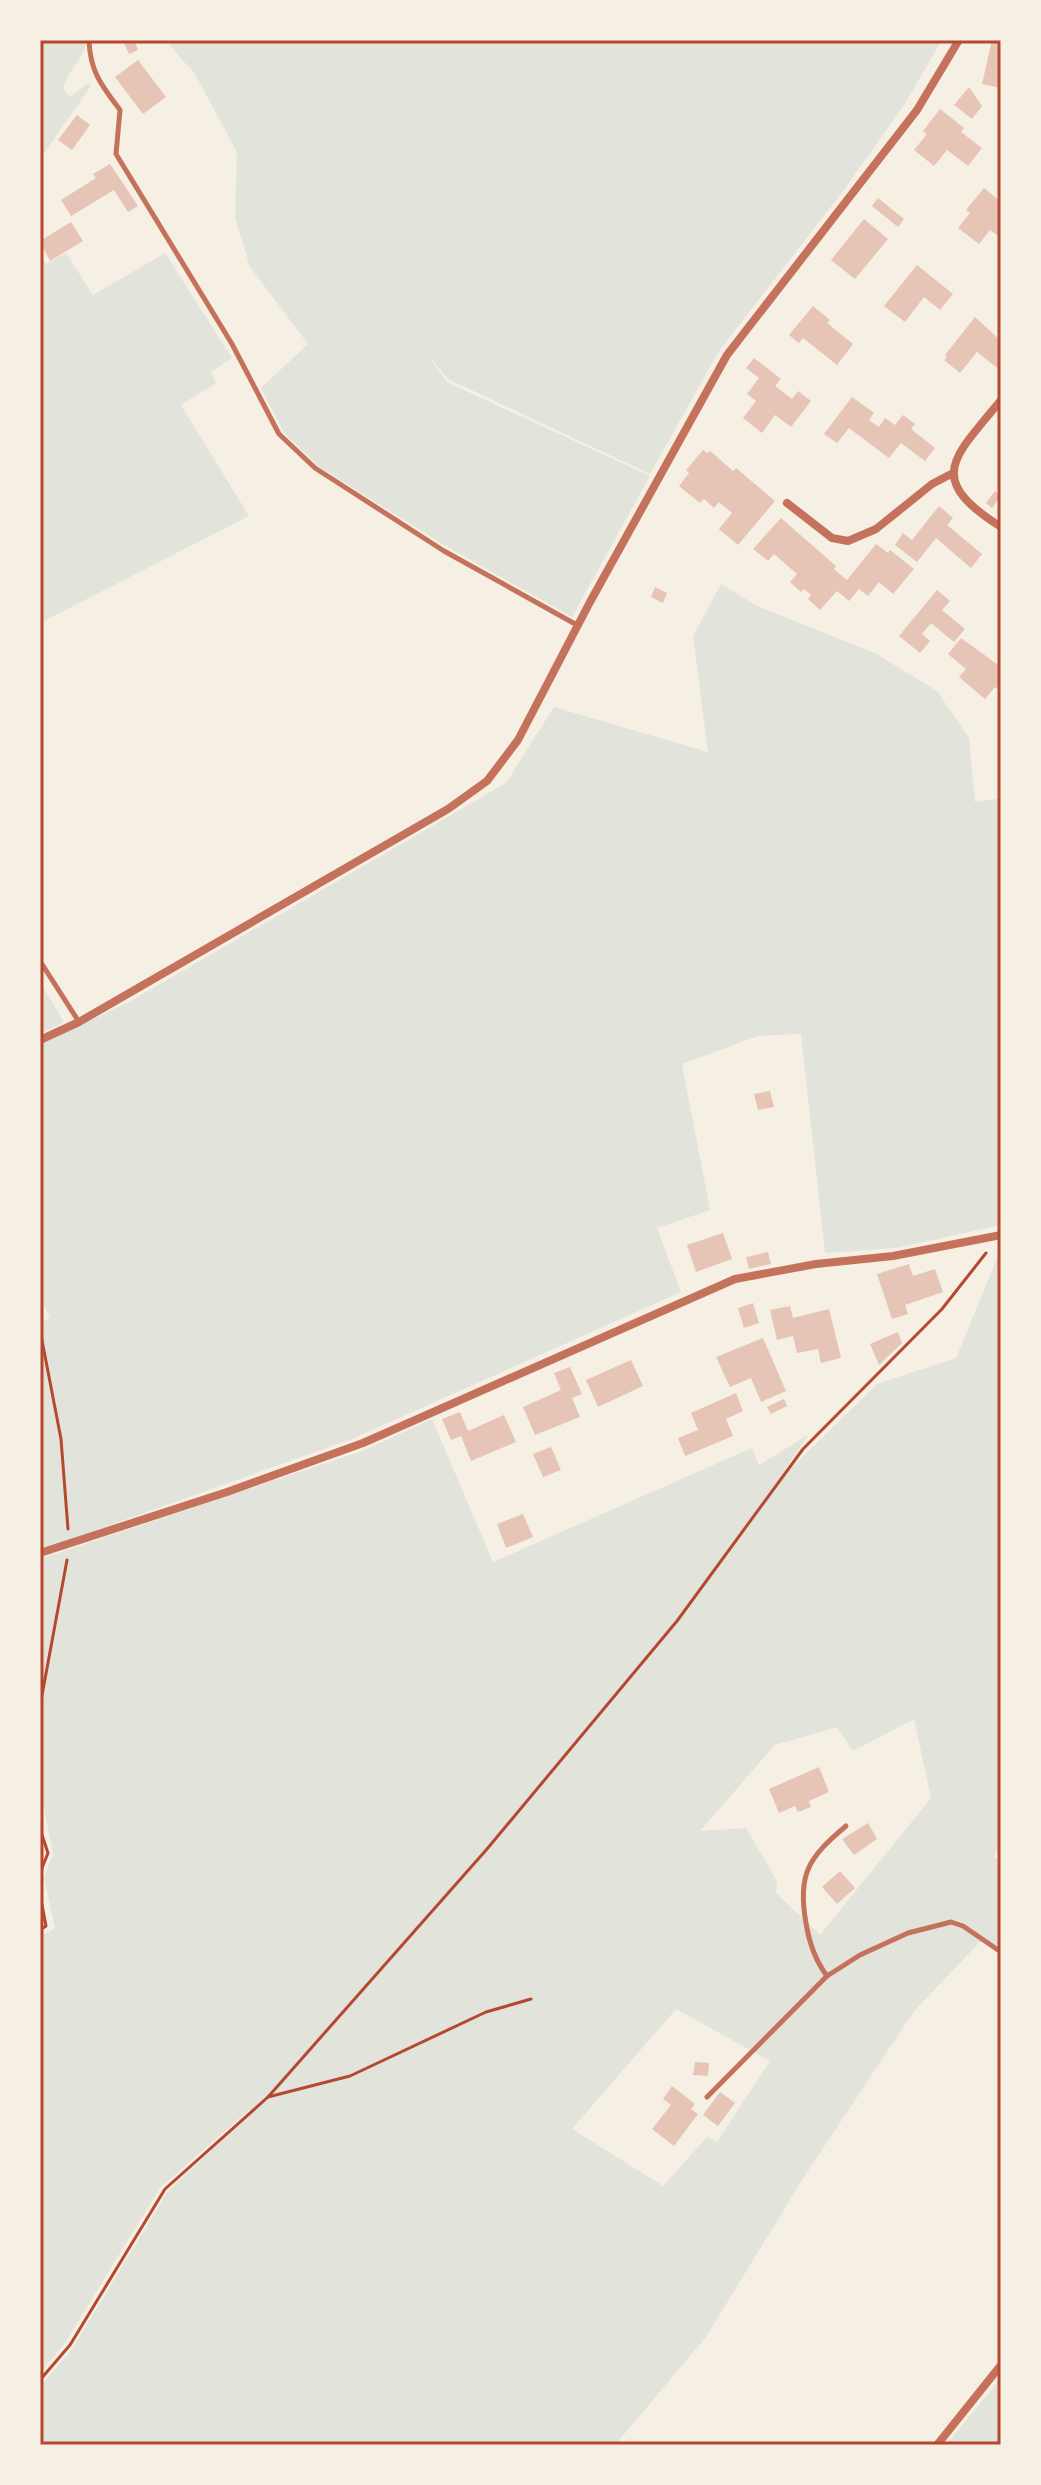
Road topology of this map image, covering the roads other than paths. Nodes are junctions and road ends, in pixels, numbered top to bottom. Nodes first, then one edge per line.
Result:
1 (89, 40) edge
2 (959, 40) edge
3 (1001, 400) edge
4 (953, 473) junction
5 (787, 503) dead end
6 (1001, 527) edge
7 (578, 626) junction
8 (40, 961) edge
9 (79, 1022) junction
10 (40, 1040) edge
11 (1000, 1235) edge
12 (40, 1553) edge
13 (846, 1826) dead end
14 (1001, 1952) edge
15 (827, 1976) junction
16 (707, 2097) dead end
17 (1001, 2365) edge
18 (937, 2445) edge

1 - 7 lane
2 - 7 street
3 - 4 street
4 - 5 street
4 - 6 street
7 - 9 street
8 - 9 lane
9 - 10 street
11 - 12 street
13 - 15 lane
14 - 15 lane
15 - 16 lane
17 - 18 street

